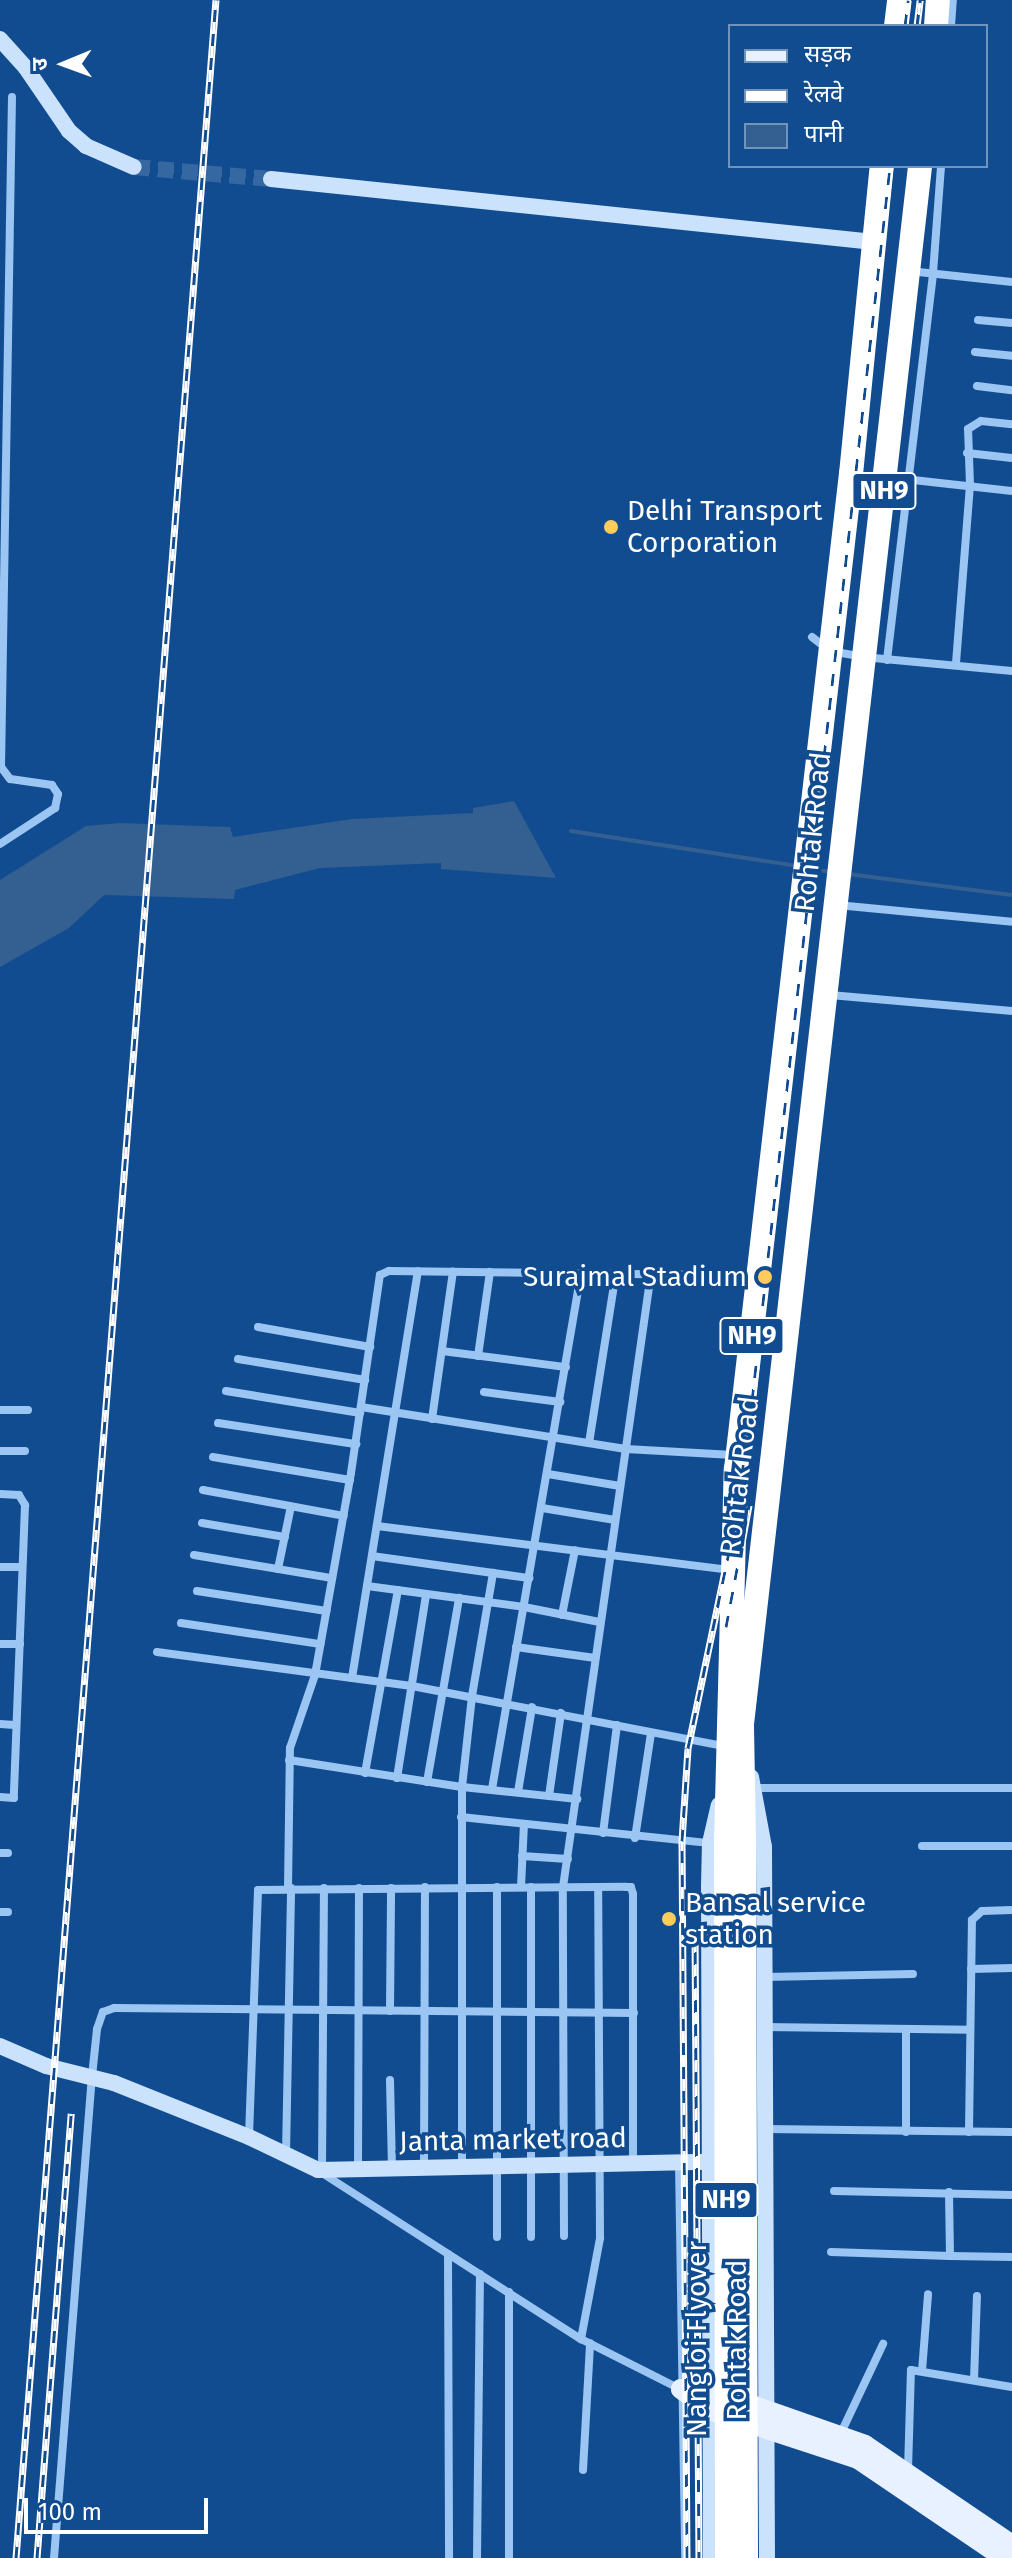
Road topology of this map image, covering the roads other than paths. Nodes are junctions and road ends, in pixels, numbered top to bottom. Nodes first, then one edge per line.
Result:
1 (899, 0) edge
2 (938, 0) edge
3 (953, 0) edge
4 (896, 24) edge
5 (936, 24) edge
6 (951, 24) edge
7 (0, 39) edge
8 (12, 97) dead end
9 (134, 167) tunnel mouth
10 (882, 168) edge
11 (920, 168) edge
12 (941, 168) edge
13 (271, 179) tunnel mouth
14 (874, 242) junction
15 (921, 272) junction
16 (0, 276) edge
17 (12, 276) junction
18 (1012, 282) edge
19 (978, 320) dead end
20 (1012, 323) edge
21 (975, 352) dead end
22 (1012, 356) edge
23 (977, 386) dead end
24 (1012, 390) edge
25 (4, 415) edge
26 (1012, 424) edge
27 (967, 453) junction
28 (1012, 458) edge
29 (897, 477) junction
30 (970, 485) junction
31 (1012, 491) edge
32 (821, 644) junction
33 (875, 659) junction
34 (956, 663) junction
35 (1012, 671) edge
36 (0, 844) edge
37 (837, 899) junction
38 (1012, 922) edge
39 (825, 994) junction
40 (1012, 1011) edge
41 (418, 1271) junction
42 (453, 1271) junction
43 (490, 1272) junction
44 (581, 1273) junction
45 (616, 1273) junction
46 (651, 1273) junction
47 (733, 1275) dead end
48 (258, 1327) dead end
49 (370, 1347) junction
50 (442, 1351) junction
51 (478, 1356) junction
52 (238, 1359) dead end
53 (566, 1367) junction
54 (365, 1380) junction
55 (226, 1391) dead end
56 (484, 1392) dead end
57 (560, 1402) junction
58 (0, 1410) edge
59 (28, 1410) dead end
60 (360, 1410) junction
61 (395, 1413) junction
62 (432, 1419) junction
63 (218, 1423) dead end
64 (554, 1438) junction
65 (589, 1443) junction
66 (356, 1444) junction
67 (626, 1449) junction
68 (0, 1451) edge
69 (25, 1451) dead end
70 (738, 1455) junction
71 (213, 1457) dead end
72 (548, 1474) junction
73 (350, 1480) junction
74 (620, 1486) junction
75 (203, 1490) dead end
76 (0, 1494) edge
77 (291, 1506) junction
78 (542, 1508) junction
79 (344, 1516) junction
80 (615, 1520) junction
81 (202, 1523) dead end
82 (377, 1526) junction
83 (285, 1537) junction
84 (535, 1544) junction
85 (575, 1550) junction
86 (194, 1555) dead end
87 (372, 1556) junction
88 (610, 1556) junction
89 (0, 1567) edge
90 (22, 1567) junction
91 (278, 1569) junction
92 (731, 1570) junction
93 (493, 1573) junction
94 (332, 1578) junction
95 (529, 1578) junction
96 (367, 1586) junction
97 (398, 1590) junction
98 (197, 1591) dead end
99 (426, 1594) junction
100 (459, 1598) junction
101 (489, 1603) junction
102 (524, 1607) junction
103 (326, 1611) junction
104 (562, 1615) junction
105 (600, 1622) junction
106 (181, 1623) dead end
107 (0, 1644) edge
108 (20, 1644) junction
109 (320, 1644) junction
110 (516, 1647) junction
111 (157, 1652) dead end
112 (595, 1658) junction
113 (315, 1675) junction
114 (352, 1678) junction
115 (383, 1682) junction
116 (412, 1686) junction
117 (442, 1691) junction
118 (472, 1696) junction
119 (507, 1702) junction
120 (532, 1707) junction
121 (561, 1713) junction
122 (586, 1718) junction
123 (0, 1724) edge
124 (742, 1724) junction
125 (15, 1725) junction
126 (617, 1725) junction
127 (651, 1733) junction
128 (726, 1746) junction
129 (289, 1760) junction
130 (365, 1773) junction
131 (397, 1778) junction
132 (427, 1782) junction
133 (725, 1784) joint
134 (462, 1787) junction
135 (754, 1788) junction
136 (1012, 1788) edge
137 (492, 1789) junction
138 (518, 1792) junction
139 (549, 1796) junction
140 (0, 1797) edge
141 (577, 1799) junction
142 (461, 1817) junction
143 (524, 1824) junction
144 (573, 1830) junction
145 (603, 1833) junction
146 (635, 1838) junction
147 (727, 1842) junction
148 (922, 1846) dead end
149 (1012, 1846) edge
150 (522, 1856) junction
151 (568, 1859) junction
152 (425, 1887) junction
153 (461, 1887) junction
154 (497, 1887) junction
155 (526, 1887) junction
156 (563, 1887) junction
157 (598, 1887) junction
158 (289, 1888) junction
159 (324, 1888) junction
160 (359, 1888) junction
161 (391, 1888) junction
162 (1012, 1910) edge
163 (1012, 1968) edge
164 (971, 1969) junction
165 (913, 1974) dead end
166 (765, 1977) junction
167 (461, 2010) junction
168 (252, 2011) junction
169 (289, 2011) junction
170 (322, 2011) junction
171 (358, 2011) junction
172 (390, 2011) junction
173 (424, 2011) junction
174 (498, 2011) junction
175 (530, 2011) junction
176 (564, 2012) junction
177 (597, 2012) junction
178 (634, 2013) junction
179 (765, 2027) junction
180 (906, 2029) junction
181 (970, 2030) junction
182 (0, 2046) edge
183 (9, 2056) edge
184 (92, 2076) junction
185 (390, 2080) dead end
186 (766, 2129) junction
187 (906, 2132) junction
188 (969, 2132) junction
189 (1012, 2132) edge
190 (249, 2137) junction
191 (286, 2155) junction
192 (708, 2162) junction
193 (679, 2163) junction
194 (633, 2164) junction
195 (564, 2165) junction
196 (599, 2165) junction
197 (530, 2166) junction
198 (462, 2167) junction
199 (497, 2167) junction
200 (424, 2168) junction
201 (392, 2169) junction
202 (320, 2170) junction
203 (358, 2170) junction
204 (834, 2191) dead end
205 (949, 2192) junction
206 (1012, 2195) edge
207 (564, 2236) dead end
208 (497, 2237) dead end
209 (531, 2237) dead end
210 (831, 2252) dead end
211 (448, 2254) junction
212 (950, 2256) junction
213 (1012, 2257) edge
214 (480, 2274) junction
215 (509, 2292) junction
216 (928, 2294) dead end
217 (977, 2296) dead end
218 (585, 2341) junction
219 (883, 2344) dead end
220 (922, 2371) junction
221 (974, 2380) junction
222 (1012, 2387) edge
223 (681, 2389) junction
224 (709, 2400) junction
225 (767, 2419) junction
226 (840, 2436) junction
227 (583, 2470) dead end
228 (908, 2473) junction
229 (1012, 2545) edge
230 (54, 2558) edge
231 (449, 2558) edge
232 (477, 2558) edge
233 (509, 2558) edge
234 (685, 2558) edge
235 (711, 2558) edge
236 (727, 2558) edge
237 (746, 2558) edge
238 (767, 2558) edge
239 (1004, 2558) edge

1 - 4 highway
2 - 5 highway
3 - 6 street
7 - 9 street
8 - 17 street
10 - 14 highway, Rohtak Road / NH9
11 - 15 highway, Rohtak Road / NH9
12 - 15 street
13 - 14 street
14 - 32 highway, Rohtak Road / NH9
15 - 18 street
15 - 29 highway, Rohtak Road / NH9
16 - 17 street
17 - 25 street
19 - 20 street
21 - 22 street
23 - 24 street
25 - 36 street
26 - 27 street
27 - 28 street
27 - 30 street
29 - 30 street
29 - 33 highway, Rohtak Road / NH9
30 - 31 street
30 - 34 street
32 - 33 street
32 - 70 highway, Rohtak Road / NH9
33 - 34 street
33 - 37 highway, Rohtak Road / NH9
34 - 35 street
37 - 38 street
37 - 39 highway, Rohtak Road / NH9
39 - 40 street
39 - 124 highway, Rohtak Road / NH9
41 - 42 street
41 - 49 street
41 - 61 street
42 - 43 street
42 - 50 street
43 - 44 street
43 - 51 street
44 - 45 street
44 - 53 street
45 - 46 street
45 - 65 street
46 - 47 street
46 - 67 street
48 - 49 street
49 - 54 street
50 - 51 street
50 - 62 street
51 - 53 street
52 - 54 street
53 - 57 street
54 - 60 street
55 - 60 street
56 - 57 street
57 - 64 street
58 - 59 street
60 - 61 street
60 - 66 street
61 - 62 street
61 - 82 street
62 - 64 street
63 - 66 street
64 - 65 street
64 - 72 street
65 - 67 street
66 - 73 street
67 - 70 street
67 - 74 street
68 - 69 street
70 - 92 highway, Rohtak Road / NH9
71 - 73 street
72 - 74 street
72 - 78 street
73 - 79 street
74 - 80 street
75 - 77 street
76 - 90 street
77 - 79 street
77 - 83 street
78 - 80 street
78 - 84 street
79 - 94 street
80 - 88 street
81 - 83 street
82 - 84 street
82 - 87 street
83 - 91 street
84 - 85 street
84 - 95 street
85 - 88 street
85 - 104 street
86 - 91 street
87 - 93 street
87 - 96 street
88 - 92 street
88 - 105 street
89 - 90 street
90 - 108 street
91 - 94 street
92 - 128 highway, Rohtak Road / NH9
93 - 95 street
93 - 101 street
94 - 103 street
95 - 102 street
96 - 97 street
96 - 114 street
97 - 99 street
97 - 115 street
98 - 103 street
99 - 100 street
99 - 116 street
100 - 101 street
100 - 117 street
101 - 102 street
101 - 118 street
102 - 104 street
102 - 110 street
103 - 109 street
104 - 105 street
105 - 112 street
106 - 109 street
107 - 108 street
108 - 125 street
109 - 113 street
110 - 112 street
110 - 119 street
111 - 113 street
112 - 122 street
113 - 114 street
113 - 129 street
114 - 115 street
115 - 116 street
115 - 130 street
116 - 117 street
116 - 131 street
117 - 118 street
117 - 132 street
118 - 119 street
118 - 134 street
119 - 120 street
119 - 137 street
120 - 121 street
120 - 138 street
121 - 122 street
121 - 139 street
122 - 126 street
122 - 141 street
123 - 125 street
124 - 135 street, Rohtak Road
124 - 147 highway, Nangloi Flyover / NH9
125 - 140 street
126 - 127 street
126 - 145 street
127 - 128 street
127 - 146 street
128 - 133 highway, Rohtak Road / NH9
129 - 130 street
129 - 158 street
130 - 131 street
131 - 132 street
132 - 134 street
133 - 147 highway, Nangloi Flyover / NH9
134 - 137 street
134 - 142 street
135 - 136 street
135 - 166 street, Rohtak Road
137 - 138 street
138 - 139 street
139 - 141 street
141 - 144 street
142 - 143 street
142 - 153 street
143 - 144 street
143 - 150 street
144 - 145 street
144 - 151 street
145 - 146 street
146 - 147 street
147 - 192 street, Rohtak Road
147 - 236 highway, Nangloi Flyover / NH9, bridge
147 - 237 highway, Nangloi Flyover / NH9, bridge
148 - 149 street
150 - 151 street
150 - 155 street
151 - 156 street
152 - 153 street
152 - 161 street
152 - 173 street
153 - 154 street
153 - 167 street
154 - 155 street
154 - 174 street
155 - 156 street
155 - 175 street
156 - 157 street
156 - 176 street
157 - 177 street
157 - 178 street
158 - 159 street
158 - 168 street
158 - 169 street
159 - 160 street
159 - 170 street
160 - 161 street
160 - 171 street
161 - 172 street
162 - 164 street
163 - 164 street
164 - 181 street
165 - 166 street
166 - 179 street, Rohtak Road
167 - 173 street
167 - 174 street
167 - 198 street
168 - 169 street
168 - 184 street
168 - 190 street
169 - 170 street
169 - 191 street
170 - 171 street
170 - 202 street
171 - 172 street
171 - 203 street
172 - 173 street
173 - 200 street
174 - 175 street
174 - 199 street
175 - 176 street
175 - 197 street
176 - 177 street
176 - 195 street
177 - 178 street
177 - 196 street
178 - 194 street
179 - 180 street
179 - 186 street, Rohtak Road
180 - 181 street
180 - 187 street
181 - 188 street
182 - 183 street
183 - 184 street
184 - 190 street
184 - 230 street
185 - 201 street
186 - 187 street
186 - 225 street, Rohtak Road
187 - 188 street
188 - 189 street
190 - 191 street
191 - 202 street
192 - 193 street, Janta market road
192 - 224 street, Rohtak Road
193 - 194 street, Janta market road
193 - 223 street
194 - 196 street, Janta market road
195 - 196 street, Janta market road
195 - 197 street, Janta market road
195 - 207 street
196 - 218 street
197 - 199 street, Janta market road
197 - 209 street
198 - 199 street, Janta market road
198 - 200 street, Janta market road
199 - 208 street
200 - 201 street, Janta market road
201 - 203 street, Janta market road
202 - 203 street, Janta market road
202 - 211 street
204 - 205 street
205 - 206 street
205 - 212 street
210 - 212 street
211 - 214 street
211 - 231 street
212 - 213 street
214 - 215 street
214 - 232 street
215 - 218 street
215 - 233 street
216 - 220 street
217 - 221 street
218 - 223 street
218 - 227 street
219 - 226 street
220 - 221 street
220 - 228 street
221 - 222 street
223 - 224 main road
223 - 234 street
224 - 225 main road
224 - 235 street, Rohtak Road
225 - 226 main road
225 - 238 street, Rohtak Road
225 - 239 main road
226 - 228 main road
228 - 229 main road

